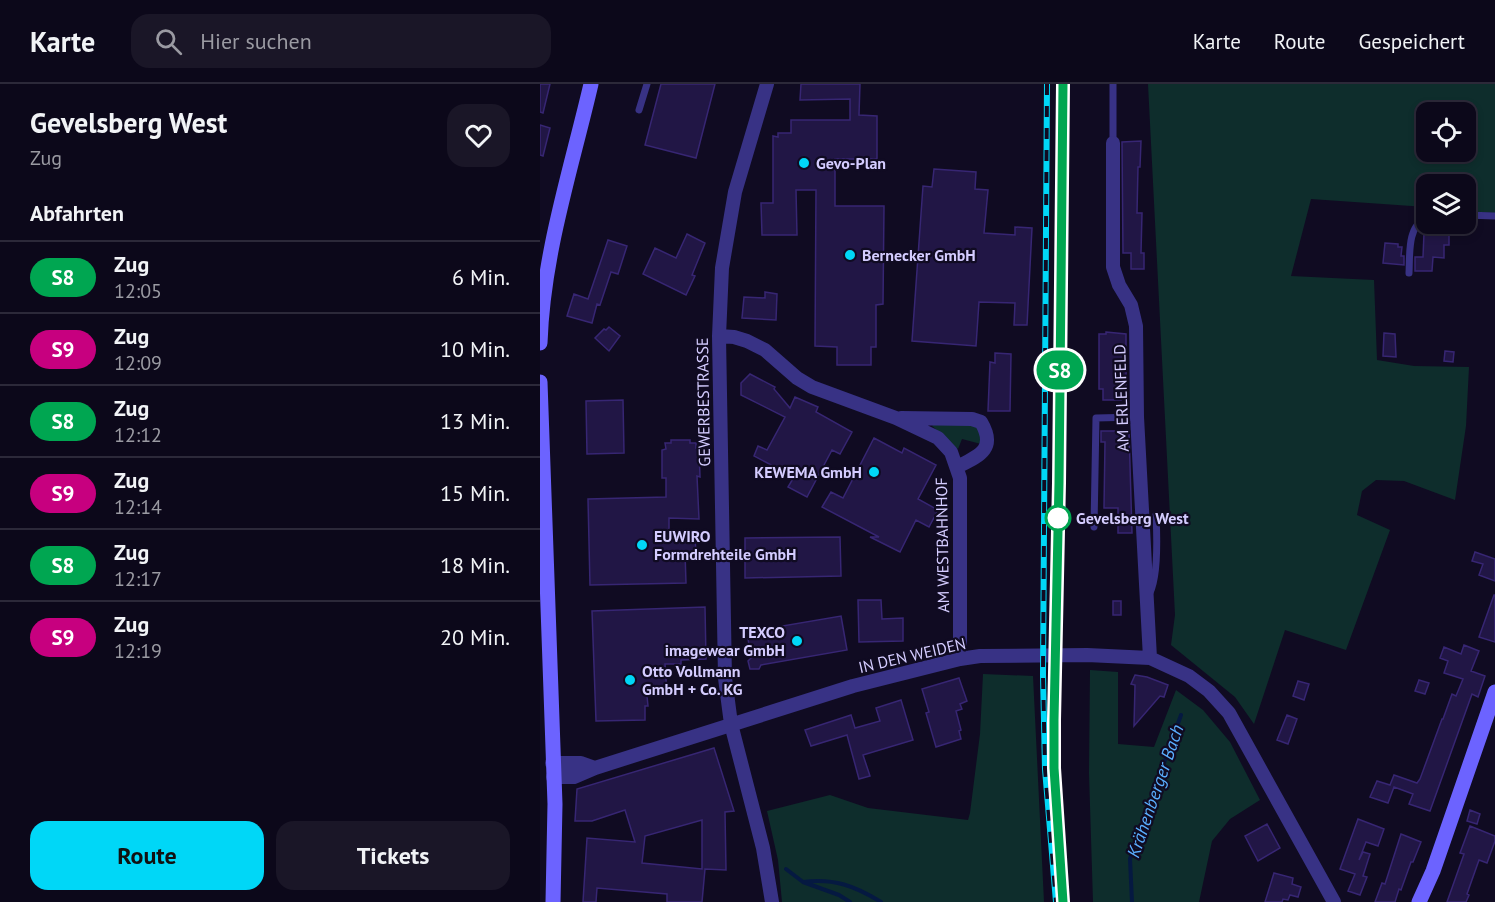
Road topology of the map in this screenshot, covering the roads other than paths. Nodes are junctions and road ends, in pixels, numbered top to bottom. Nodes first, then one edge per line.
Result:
1 (591, 84) edge
2 (647, 84) edge
3 (767, 84) edge
4 (1113, 84) edge
5 (639, 110) dead end
6 (1113, 143) joint
7 (1476, 215) edge
8 (1495, 216) edge
9 (1416, 227) edge
10 (1409, 273) dead end
11 (719, 336) junction
12 (540, 343) edge
13 (540, 381) edge
14 (1137, 417) junction
15 (896, 418) junction
16 (957, 467) junction
17 (1156, 515) dead end
18 (1094, 526) dead end
19 (1147, 599) junction
20 (1150, 658) junction
21 (960, 659) junction
22 (1495, 692) edge
23 (731, 724) junction
24 (1490, 724) edge
25 (546, 726) edge
26 (552, 770) junction
27 (1433, 871) junction
28 (542, 902) edge
29 (553, 902) edge
30 (772, 902) edge
31 (1334, 902) edge
32 (1419, 902) edge
33 (1425, 902) edge

1 - 12 main road
2 - 5 lane
3 - 11 street, GEWERBESTRASSE
4 - 6 lane
6 - 14 street, AM ERLENFELD
7 - 8 lane
9 - 10 lane
11 - 15 street, AM WESTBAHNHOF
11 - 23 street, GEWERBESTRASSE
13 - 25 main road
14 - 18 lane
14 - 19 street, AM ERLENFELD
15 - 16 street, AM WESTBAHNHOF
15 - 16 street, AM WESTBAHNHOF
16 - 21 street, AM WESTBAHNHOF
17 - 19 lane
19 - 20 street, AM ERLENFELD
20 - 21 street, IN DEN WEIDEN
20 - 31 street, IN DEN WEIDEN
21 - 23 street, IN DEN WEIDEN
22 - 24 main road
23 - 26 street, IN DEN WEIDEN
23 - 30 street, GEWERBESTRASSE
24 - 27 main road
25 - 26 main road
26 - 28 main road
26 - 29 main road
27 - 32 main road
27 - 33 main road

